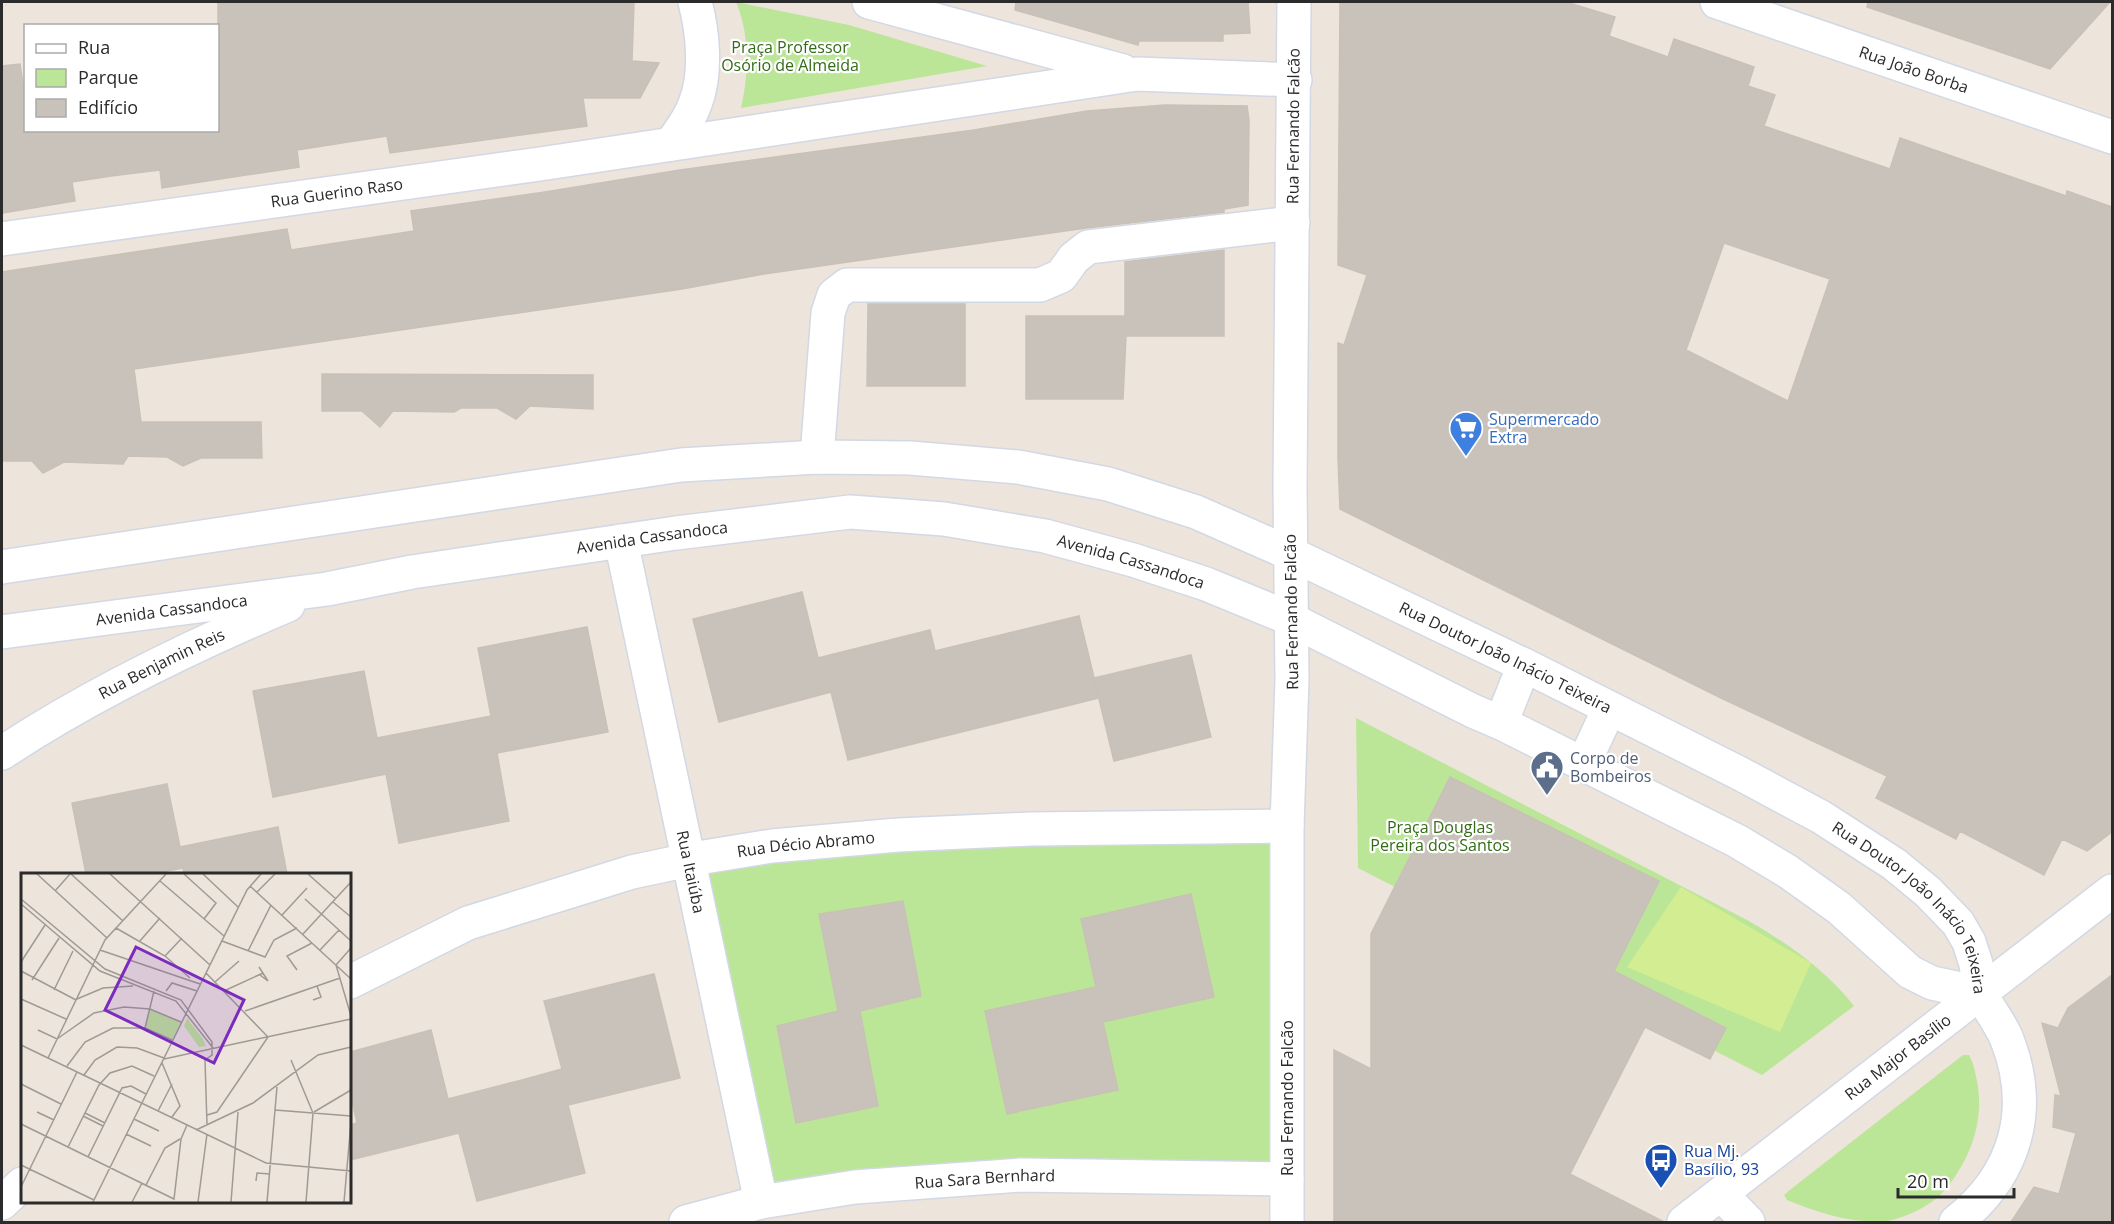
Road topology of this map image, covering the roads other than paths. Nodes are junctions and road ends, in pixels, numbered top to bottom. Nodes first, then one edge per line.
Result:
1 (694, 2) edge
2 (869, 2) edge
3 (1294, 2) edge
4 (1718, 2) edge
5 (1137, 74) junction
6 (1295, 80) junction
7 (2112, 137) edge
8 (671, 144) junction
9 (1293, 223) junction
10 (2, 239) edge
11 (817, 457) junction
12 (621, 541) junction
13 (1289, 553) junction
14 (2, 567) edge
15 (327, 589) junction
16 (1291, 619) junction
17 (2, 632) edge
18 (1524, 665) junction
19 (1610, 709) junction
20 (1502, 723) junction
21 (2, 753) edge
22 (1583, 765) junction
23 (1287, 826) junction
24 (688, 860) junction
25 (2112, 891) edge
26 (351, 982) edge
27 (1980, 993) junction
28 (1287, 1179) junction
29 (21, 1185) edge
30 (1721, 1194) junction
31 (761, 1202) junction
32 (2, 1203) edge
33 (686, 1222) edge
34 (1287, 1222) edge
35 (1684, 1222) edge
36 (1748, 1222) edge
37 (1956, 1222) edge

1 - 8 street
2 - 5 street
3 - 6 street, Rua Fernando Falcão
4 - 7 street, Rua João Borba
5 - 6 street
5 - 8 street
6 - 9 street, Rua Fernando Falcão
8 - 10 street, Rua Guerino Raso
9 - 11 street
9 - 13 street, Rua Fernando Falcão
11 - 13 street
11 - 14 street
12 - 15 street, Avenida Cassandoca
12 - 16 street, Avenida Cassandoca
12 - 24 street, Rua Itaiúba
13 - 16 street, Rua Fernando Falcão
13 - 18 street, Rua Doutor João Inácio Teixeira
15 - 17 street, Avenida Cassandoca
15 - 21 street, Rua Benjamin Reis
16 - 20 street, Rua Doutor João Inácio Teixeira
16 - 23 street, Rua Fernando Falcão
18 - 19 street, Rua Doutor João Inácio Teixeira
18 - 20 street
19 - 22 street
19 - 27 street, Rua Doutor João Inácio Teixeira
20 - 22 street, Rua Doutor João Inácio Teixeira
22 - 27 street, Rua Doutor João Inácio Teixeira
23 - 24 street, Rua Décio Abramo
23 - 28 street, Rua Fernando Falcão
24 - 26 street, Rua Décio Abramo
24 - 31 street, Rua Itaiúba
25 - 27 street, Rua Major Basílio
27 - 30 street, Rua Major Basílio
27 - 37 street
28 - 31 street, Rua Sara Bernhard
28 - 34 street, Rua Fernando Falcão
29 - 32 street
30 - 35 street, Rua Major Basílio
30 - 36 street
31 - 33 street, Rua Sara Bernhard

